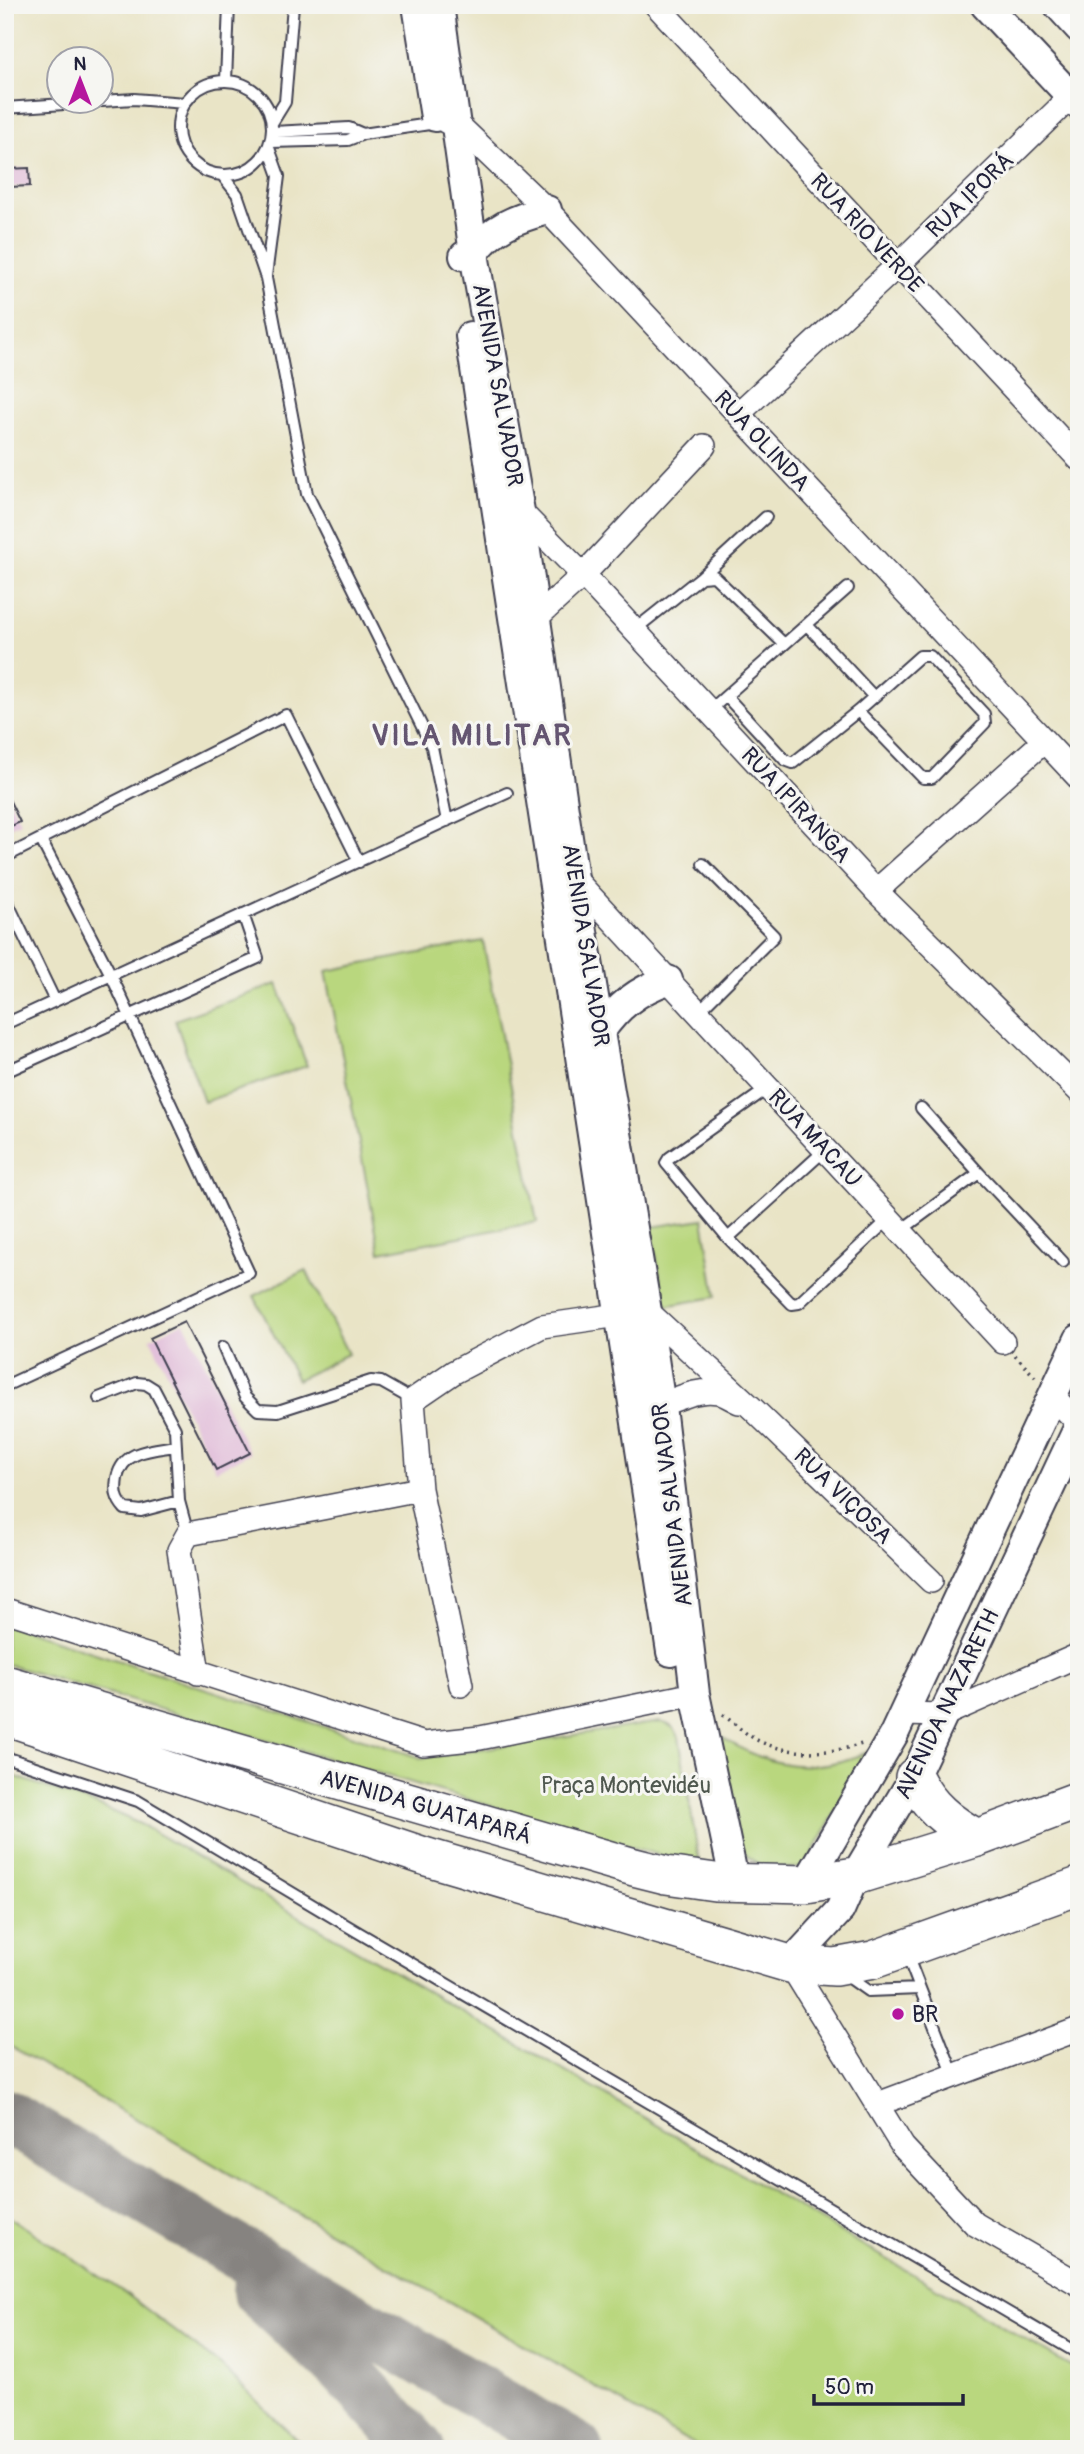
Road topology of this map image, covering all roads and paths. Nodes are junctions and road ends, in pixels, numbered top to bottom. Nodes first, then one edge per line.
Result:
1 (229, 5) edge
2 (293, 5) edge
3 (417, 5) edge
4 (439, 5) edge
5 (656, 5) edge
6 (985, 5) edge
7 (1058, 5) edge
8 (1079, 28) edge
9 (226, 81) junction
10 (1076, 97) edge
11 (116, 100) edge
12 (185, 103) junction
13 (46, 105) edge
14 (5, 108) edge
15 (445, 122) junction
16 (271, 136) junction
17 (222, 176) junction
18 (547, 210) junction
19 (466, 255) junction
20 (897, 266) junction
21 (266, 278) junction
22 (738, 414) junction
23 (704, 446) dead end
24 (1079, 459) edge
25 (520, 511) junction
26 (766, 517) dead end
27 (583, 575) junction
28 (701, 577) junction
29 (848, 588) dead end
30 (525, 623) junction
31 (807, 625) junction
32 (633, 631) junction
33 (783, 643) junction
34 (874, 697) junction
35 (718, 704) junction
36 (858, 711) junction
37 (1043, 742) junction
38 (1079, 778) edge
39 (507, 793) dead end
40 (447, 821) junction
41 (41, 840) junction
42 (550, 853) junction
43 (5, 858) edge
44 (359, 862) junction
45 (703, 864) dead end
46 (574, 878) junction
47 (876, 891) junction
48 (5, 897) edge
49 (243, 914) junction
50 (111, 975) junction
51 (668, 980) junction
52 (55, 1001) junction
53 (698, 1012) junction
54 (129, 1014) junction
55 (5, 1024) edge
56 (600, 1032) junction
57 (5, 1072) edge
58 (768, 1088) junction
59 (1079, 1091) edge
60 (921, 1108) dead end
61 (825, 1150) junction
62 (979, 1173) junction
63 (895, 1225) junction
64 (728, 1238) junction
65 (1063, 1262) dead end
66 (647, 1311) junction
67 (619, 1317) junction
68 (1079, 1339) edge
69 (1003, 1342) joint
70 (223, 1347) dead end
71 (5, 1386) edge
72 (1052, 1395) junction
73 (99, 1398) dead end
74 (413, 1400) junction
75 (648, 1408) junction
76 (754, 1410) junction
77 (1079, 1425) edge
78 (176, 1446) junction
79 (419, 1489) junction
80 (179, 1501) junction
81 (188, 1534) junction
82 (931, 1581) dead end
83 (955, 1602) junction
84 (5, 1610) edge
85 (986, 1626) junction
86 (1079, 1656) edge
87 (198, 1673) junction
88 (5, 1685) edge
89 (461, 1685) dead end
90 (686, 1695) junction
91 (943, 1715) junction
92 (5, 1716) edge
93 (898, 1724) junction
94 (5, 1757) edge
95 (914, 1777) junction
96 (1079, 1800) edge
97 (444, 1813) junction
98 (977, 1839) junction
99 (427, 1857) junction
100 (855, 1876) junction
101 (725, 1883) junction
102 (806, 1884) junction
103 (1079, 1886) edge
104 (905, 1949) junction
105 (790, 1964) junction
106 (853, 1974) junction
107 (920, 1989) junction
108 (1079, 2029) edge
109 (954, 2076) junction
110 (878, 2104) junction
111 (1079, 2284) edge
112 (1079, 2354) edge

1 - 9 lane
2 - 16 lane
3 - 15 street, AVENIDA SALVADOR
4 - 15 street, AVENIDA SALVADOR
5 - 20 street, RUA RIO VERDE
6 - 10 street
7 - 8 street
9 - 12 lane
9 - 16 lane
10 - 20 street, RUA IPORÁ
11 - 12 lane
12 - 17 lane
13 - 14 lane
15 - 16 lane
15 - 18 street, RUA OLINDA
15 - 19 street, AVENIDA SALVADOR
16 - 17 lane
16 - 21 lane
17 - 21 lane
18 - 19 street
18 - 22 street, RUA OLINDA
19 - 25 street, AVENIDA SALVADOR
19 - 30 street, AVENIDA SALVADOR
20 - 22 street, RUA IPORÁ
20 - 24 street, RUA RIO VERDE
21 - 40 lane
22 - 37 street, RUA OLINDA
23 - 27 street
25 - 27 street, RUA IPIRANGA
25 - 30 street, AVENIDA SALVADOR
26 - 28 lane
27 - 30 street
27 - 32 street, RUA IPIRANGA
28 - 32 lane
28 - 33 lane
29 - 31 lane
30 - 42 street, AVENIDA SALVADOR
30 - 46 street, AVENIDA SALVADOR
31 - 33 lane
31 - 34 lane
32 - 35 street, RUA IPIRANGA
33 - 35 lane
34 - 36 lane
34 - 36 lane
35 - 36 lane
35 - 47 street, RUA IPIRANGA
37 - 38 street, RUA OLINDA
37 - 47 street
39 - 40 lane
40 - 44 lane
41 - 43 lane
41 - 44 lane
41 - 50 lane
42 - 46 street, RUA MACAU
42 - 67 street, AVENIDA SALVADOR
44 - 49 lane
45 - 53 lane
46 - 51 street, RUA MACAU
46 - 56 street, AVENIDA SALVADOR
47 - 59 street, RUA IPIRANGA
48 - 52 lane
49 - 50 lane
49 - 54 lane
50 - 52 lane
50 - 54 lane
51 - 53 street, RUA MACAU
51 - 56 street
52 - 55 lane
53 - 58 street, RUA MACAU
54 - 57 lane
54 - 71 lane
56 - 66 street, AVENIDA SALVADOR
58 - 61 street, RUA MACAU
58 - 64 lane
60 - 62 lane
61 - 63 street, RUA MACAU
61 - 64 lane
62 - 63 lane
62 - 65 lane
63 - 64 lane
63 - 69 street, RUA MACAU
66 - 67 street
66 - 75 street, AVENIDA SALVADOR
66 - 76 street, RUA VIÇOSA
67 - 74 street
67 - 75 street, AVENIDA SALVADOR
68 - 72 street, AVENIDA NAZARETH
69 - 72 path
70 - 74 lane
72 - 77 street
72 - 83 street, AVENIDA NAZARETH
73 - 78 lane
74 - 79 street
75 - 76 street, RUA VIÇOSA
75 - 90 street, AVENIDA SALVADOR
76 - 82 street, RUA VIÇOSA
77 - 85 street, AVENIDA NAZARETH
78 - 80 lane
78 - 80 lane
79 - 81 street
79 - 89 street
80 - 81 lane
81 - 87 street
83 - 85 street
83 - 93 street, AVENIDA NAZARETH
84 - 87 street
85 - 91 street, AVENIDA NAZARETH
86 - 91 street
87 - 90 street
88 - 97 highway, AVENIDA GUATAPARÁ
90 - 93 path
90 - 101 street, AVENIDA SALVADOR
91 - 93 street
91 - 95 street, AVENIDA NAZARETH
92 - 99 highway, AVENIDA GUATAPARÁ
93 - 102 street, AVENIDA NAZARETH
94 - 112 lane
95 - 98 highway
95 - 100 street, AVENIDA NAZARETH
96 - 98 highway, AVENIDA GUATAPARÁ
97 - 99 highway
97 - 101 highway, AVENIDA GUATAPARÁ
98 - 100 highway, AVENIDA GUATAPARÁ
99 - 105 highway, AVENIDA GUATAPARÁ
100 - 102 highway, AVENIDA GUATAPARÁ
100 - 105 street, AVENIDA NAZARETH
101 - 102 highway, AVENIDA GUATAPARÁ
103 - 104 highway, AVENIDA GUATAPARÁ
104 - 106 highway, AVENIDA GUATAPARÁ
104 - 107 lane
105 - 106 highway, AVENIDA GUATAPARÁ
105 - 110 street
106 - 107 lane
107 - 109 lane
108 - 109 street
109 - 110 street
110 - 111 street

